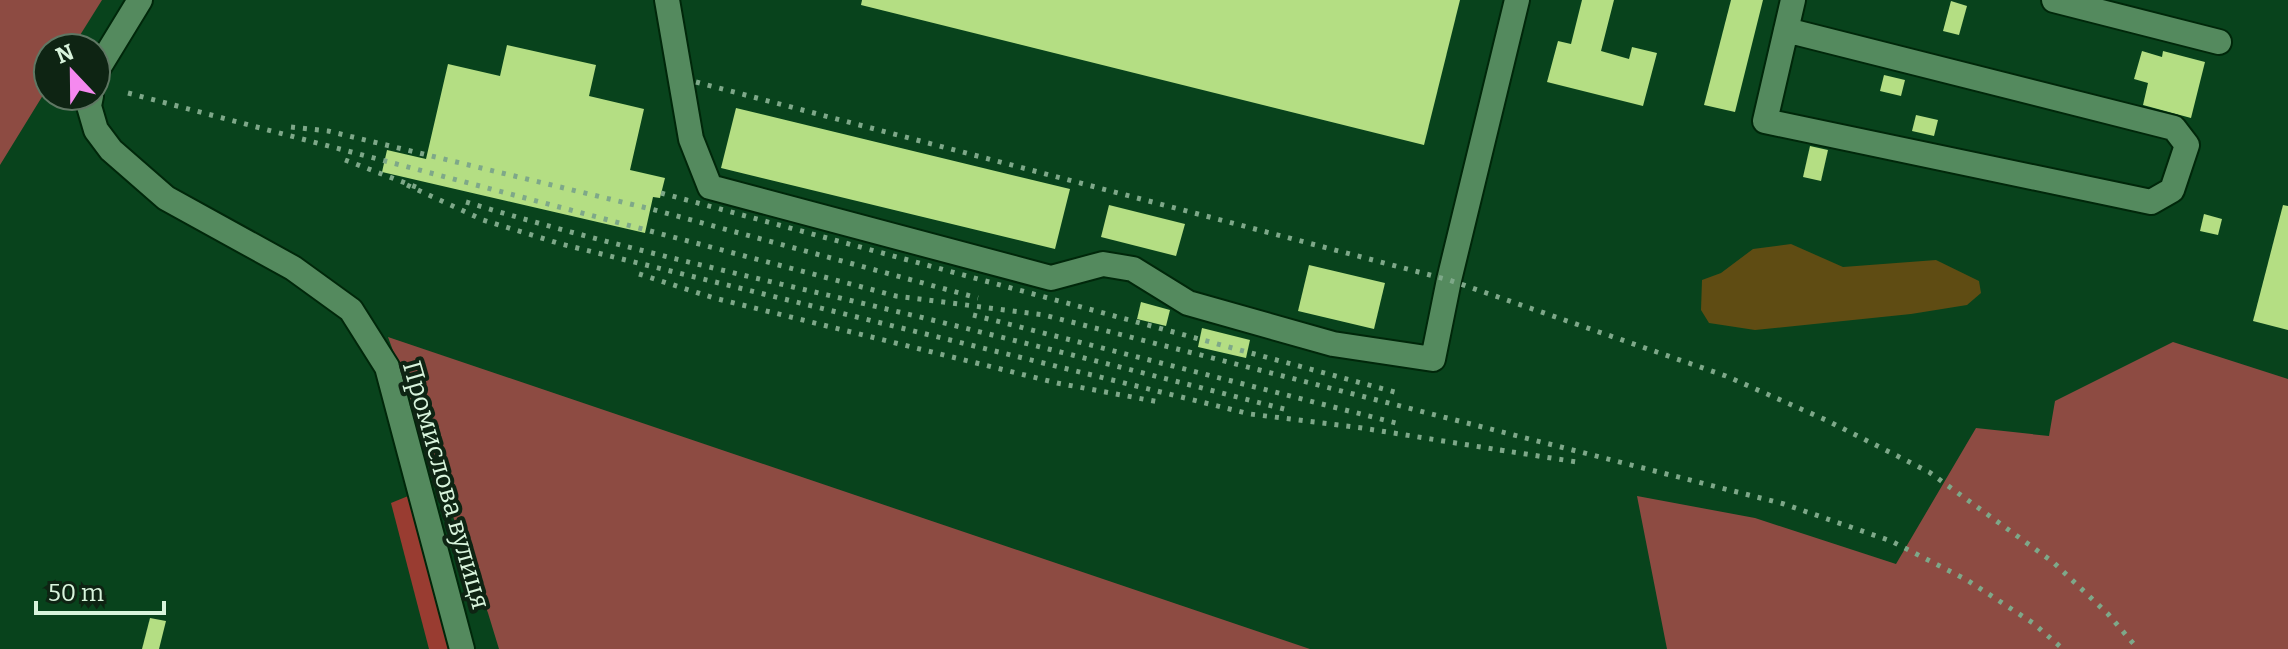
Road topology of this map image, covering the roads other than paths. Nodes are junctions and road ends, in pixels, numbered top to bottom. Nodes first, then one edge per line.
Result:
1 (140, 0) edge
2 (667, 0) edge
3 (1517, 0) edge
4 (1793, 0) edge
5 (2054, 0) edge
6 (1786, 30) junction
7 (2219, 42) dead end
8 (112, 46) edge
9 (91, 112) edge
10 (462, 649) edge

1 - 8 street
2 - 3 street
4 - 6 street
5 - 7 street
6 - 6 street
9 - 10 street, Промислова вулиця

